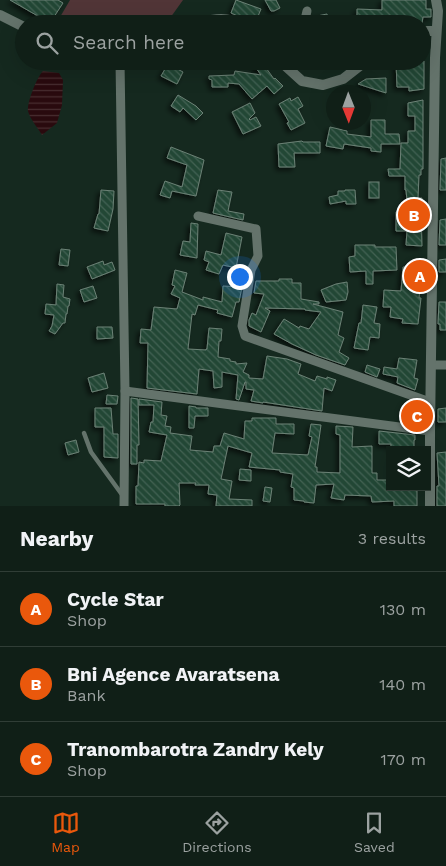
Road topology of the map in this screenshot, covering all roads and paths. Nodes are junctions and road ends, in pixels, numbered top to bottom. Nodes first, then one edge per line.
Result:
1 (436, 0) edge
2 (307, 12) dead end
3 (0, 15) edge
4 (306, 15) edge
5 (15, 22) edge
6 (441, 31) edge
7 (120, 70) edge
8 (290, 70) edge
9 (354, 70) edge
10 (198, 216) dead end
11 (431, 365) junction
12 (446, 365) edge
13 (125, 391) junction
14 (430, 402) junction
15 (430, 431) junction
16 (84, 433) dead end
17 (124, 502) edge
18 (430, 506) edge

1 - 6 street
2 - 4 street
3 - 5 street
6 - 11 street
7 - 13 street
8 - 9 street
10 - 14 street
11 - 12 street
11 - 14 street
13 - 15 street
13 - 17 street
14 - 15 street
15 - 18 street
16 - 17 lane

